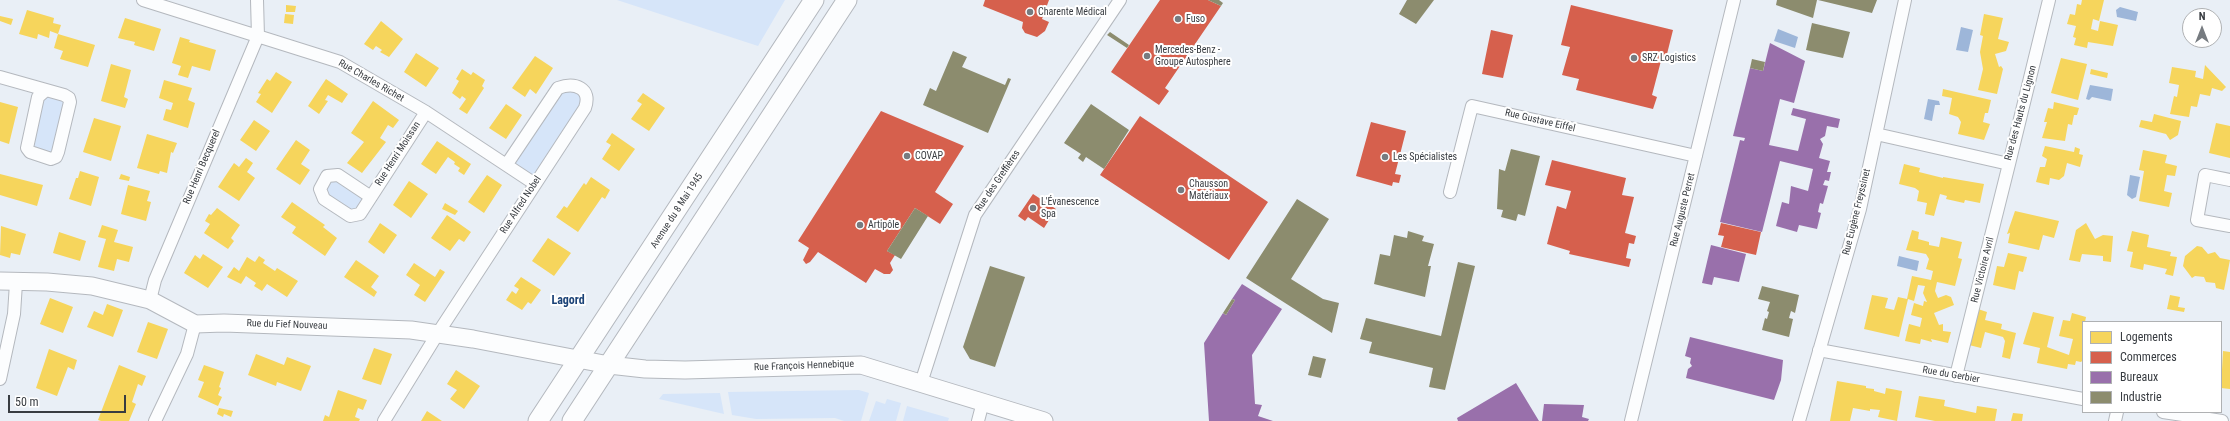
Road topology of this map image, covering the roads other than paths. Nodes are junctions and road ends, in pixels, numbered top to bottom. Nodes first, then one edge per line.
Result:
1 (143, 0) edge
2 (257, 0) edge
3 (814, 0) edge
4 (847, 0) edge
5 (1120, 0) edge
6 (1734, 0) edge
7 (1905, 0) edge
8 (2049, 0) edge
9 (258, 36) junction
10 (0, 77) edge
11 (46, 90) junction
12 (426, 112) junction
13 (1876, 134) junction
14 (1696, 156) junction
15 (507, 164) junction
16 (2009, 164) junction
17 (2230, 180) edge
18 (535, 184) junction
19 (1450, 192) dead end
20 (371, 197) dead end
21 (2230, 225) edge
22 (8, 282) edge
23 (150, 300) junction
24 (195, 324) junction
25 (438, 333) junction
26 (1819, 350) junction
27 (3, 355) edge
28 (579, 359) junction
29 (609, 365) junction
30 (1956, 376) junction
31 (0, 379) edge
32 (921, 383) junction
33 (2082, 399) edge
34 (984, 402) junction
35 (2170, 413) edge
36 (156, 421) edge
37 (384, 421) edge
38 (538, 421) edge
39 (572, 421) edge
40 (978, 421) edge
41 (1044, 421) edge
42 (1631, 421) edge
43 (1799, 421) edge
44 (2222, 421) edge

1 - 9 street, Rue Charles Richet
2 - 9 street
3 - 28 main road, Avenue du 8 Mai 1945
4 - 29 main road
5 - 32 street, Rue des Greffières
6 - 14 street, Rue Auguste Perret
7 - 13 street, Rue Eugène Freyssinet
8 - 16 street, Rue des Hauts du Lignon
9 - 12 street, Rue Charles Richet
9 - 23 street, Rue Henri Becquerel
10 - 11 street
11 - 11 street
12 - 15 street, Rue Charles Richet
12 - 20 street, Rue Henri Moissan
13 - 16 street, Rue des Hauts du Lignon
13 - 26 street, Rue Eugène Freyssinet
14 - 19 street, Rue Gustave Eiffel
14 - 42 street, Rue Auguste Perret
15 - 18 street, Rue Charles Richet
15 - 18 street, Rue Alfred Nobel
16 - 30 street, Rue Victoire Avril
17 - 21 street
18 - 25 street, Rue Alfred Nobel
22 - 23 street
22 - 27 street
23 - 24 street
24 - 25 street, Rue du Fief Nouveau
24 - 36 street
25 - 28 street, Rue du Fief Nouveau
25 - 37 street, Rue Alfred Nobel
26 - 30 street, Rue du Gerbier
26 - 43 street, Rue Eugène Freyssinet
27 - 31 street
28 - 29 street, Rue François Hennebique
28 - 38 main road, Avenue du 8 Mai 1945
29 - 32 street, Rue François Hennebique
29 - 39 main road
30 - 33 street, Rue du Gerbier
32 - 34 street, Rue François Hennebique
34 - 40 street
34 - 41 street, Rue François Hennebique
35 - 44 street

